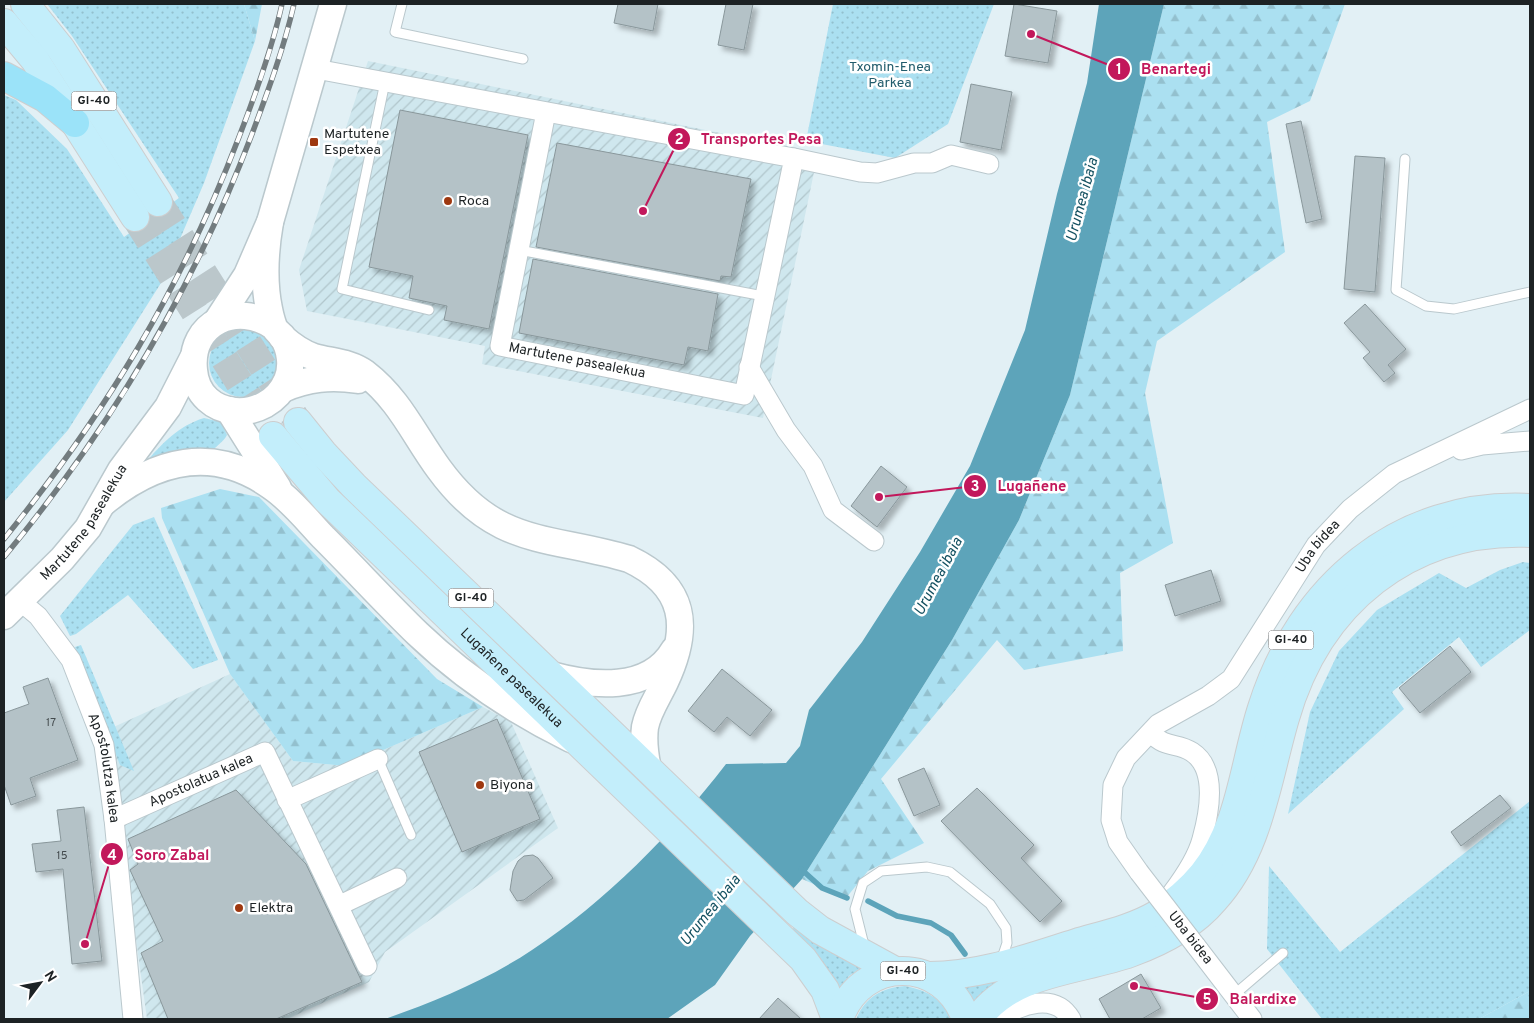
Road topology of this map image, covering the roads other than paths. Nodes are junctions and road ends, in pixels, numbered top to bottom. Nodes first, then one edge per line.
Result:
1 (24, 4) edge
2 (333, 4) edge
3 (402, 4) edge
4 (4, 23) edge
5 (523, 58) dead end
6 (316, 69) junction
7 (4, 76) edge
8 (385, 82) junction
9 (546, 112) junction
10 (75, 123) junction
11 (794, 158) junction
12 (1405, 159) dead end
13 (989, 164) dead end
14 (158, 202) tunnel mouth
15 (135, 217) tunnel mouth
16 (270, 222) junction
17 (519, 250) junction
18 (1530, 292) edge
19 (764, 296) junction
20 (429, 310) dead end
21 (217, 321) junction
22 (278, 332) junction
23 (193, 358) junction
24 (750, 367) junction
25 (374, 382) junction
26 (283, 389) junction
27 (223, 408) junction
28 (1530, 409) edge
29 (298, 422) tunnel mouth
30 (158, 423) junction
31 (1530, 423) edge
32 (1483, 430) junction
33 (273, 436) tunnel mouth
34 (1530, 441) edge
35 (1426, 459) junction
36 (286, 499) junction
37 (103, 503) junction
38 (1530, 508) edge
39 (1530, 533) edge
40 (874, 540) dead end
41 (12, 608) edge
42 (679, 641) junction
43 (551, 675) junction
44 (1151, 733) junction
45 (578, 742) junction
46 (378, 759) joint
47 (648, 769) junction
48 (288, 800) junction
49 (114, 819) junction
50 (411, 835) dead end
51 (397, 878) dead end
52 (340, 905) junction
53 (1156, 915) junction
54 (1282, 953) dead end
55 (867, 956) junction
56 (367, 966) dead end
57 (999, 966) junction
58 (895, 971) junction
59 (929, 976) junction
60 (1235, 994) junction
61 (133, 1019) edge
62 (838, 1019) edge
63 (966, 1019) edge
64 (978, 1019) edge
65 (999, 1019) edge
66 (1071, 1019) edge
67 (1252, 1019) edge

1 - 14 main road, GI-40
2 - 6 main road, Martutene pasealekua
3 - 5 lane
4 - 10 main road, GI-40
6 - 8 street
6 - 16 main road, Martutene pasealekua
7 - 10 highway
8 - 9 street
8 - 20 lane
9 - 11 street
9 - 17 street, Martutene pasealekua
10 - 15 main road, GI-40
11 - 13 street
11 - 19 street, Martutene pasealekua
12 - 18 lane
16 - 21 main road, Martutene pasealekua
16 - 22 main road, Martutene pasealekua
17 - 19 lane
17 - 24 street, Martutene pasealekua
19 - 24 street, Martutene pasealekua
21 - 22 main road
21 - 23 main road, Martutene pasealekua
22 - 25 main road
22 - 26 main road, Martutene pasealekua
23 - 27 main road
23 - 30 main road, Martutene pasealekua
24 - 40 street
25 - 26 main road
25 - 42 main road
26 - 27 main road, Martutene pasealekua
27 - 30 main road, Martutene pasealekua
27 - 36 main road
28 - 32 street, Uba bidea
29 - 43 main road, Lugañene pasealekua / GI-40
30 - 37 main road, Martutene pasealekua
31 - 32 street
32 - 35 street, Uba bidea
33 - 45 main road, Lugañene pasealekua / GI-40
34 - 35 street
35 - 44 street, Uba bidea
36 - 37 main road
36 - 45 main road
37 - 41 main road, Martutene pasealekua
38 - 53 main road, GI-40
39 - 64 main road, GI-40
41 - 49 street, Apostolutza kalea
42 - 43 main road
42 - 47 main road
43 - 47 main road, Lugañene pasealekua / GI-40
44 - 53 street, Uba bidea
44 - 60 street, Uba bidea, bridge
45 - 62 main road, Lugañene pasealekua / GI-40
46 - 48 street
46 - 50 lane
47 - 55 main road, Lugañene pasealekua / GI-40
48 - 49 street, Apostolatua kalea
48 - 52 street, Apostolatua kalea
49 - 61 street, Apostolutza kalea
51 - 52 street
52 - 56 street, Apostolatua kalea
53 - 57 main road, GI-40
54 - 60 lane
55 - 57 lane
55 - 58 main road, GI-40
57 - 59 main road, GI-40
58 - 59 main road, GI-40
58 - 62 main road, GI-40
59 - 63 main road, GI-40
60 - 67 street, Uba bidea
65 - 66 street

